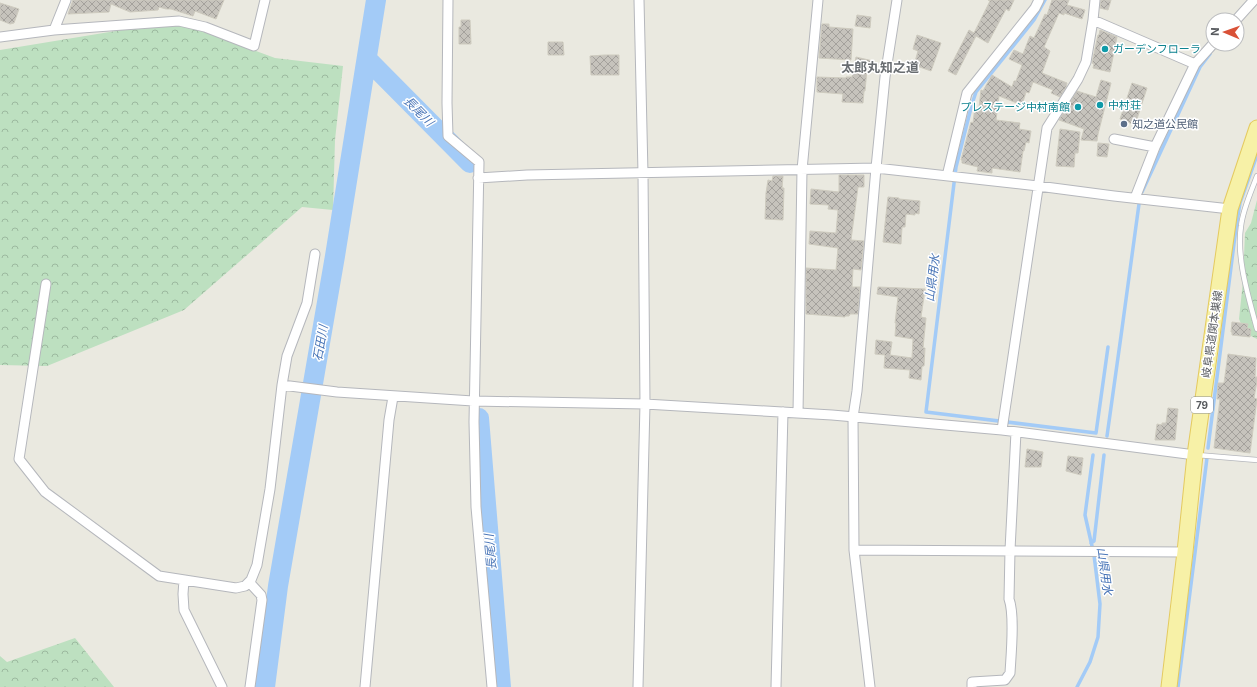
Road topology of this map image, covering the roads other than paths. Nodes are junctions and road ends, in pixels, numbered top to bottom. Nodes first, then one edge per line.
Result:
1 (66, 0) edge
2 (266, 0) edge
3 (448, 0) edge
4 (639, 0) edge
5 (818, 0) edge
6 (897, 0) edge
7 (1039, 0) edge
8 (1095, 0) edge
9 (1254, 0) edge
10 (1243, 12) edge
11 (1093, 20) junction
12 (54, 30) junction
13 (0, 37) edge
14 (1206, 52) edge
15 (1195, 64) junction
16 (1257, 128) edge
17 (1114, 139) dead end
18 (1155, 147) junction
19 (876, 168) junction
20 (802, 170) junction
21 (643, 173) junction
22 (952, 176) junction
23 (1257, 176) edge
24 (478, 178) junction
25 (1038, 186) junction
26 (1135, 198) junction
27 (1237, 210) junction
28 (316, 254) dead end
29 (46, 284) dead end
30 (1257, 330) edge
31 (282, 385) junction
32 (393, 397) junction
33 (473, 401) junction
34 (645, 404) junction
35 (783, 412) junction
36 (798, 413) junction
37 (853, 418) junction
38 (1002, 430) junction
39 (1016, 432) junction
40 (1195, 455) junction
41 (1257, 460) edge
42 (854, 550) junction
43 (1010, 550) junction
44 (1186, 552) junction
45 (184, 580) junction
46 (249, 582) junction
47 (222, 687) edge
48 (250, 687) edge
49 (365, 687) edge
50 (492, 687) edge
51 (638, 687) edge
52 (776, 687) edge
53 (870, 687) edge
54 (972, 687) edge
55 (1169, 687) edge

1 - 12 street
2 - 12 street
3 - 24 street
4 - 21 street
5 - 20 street
6 - 19 street
7 - 22 street
8 - 11 street
9 - 10 street
11 - 15 street
11 - 25 street
12 - 13 street
14 - 15 street
15 - 18 street
16 - 27 main road, 岐阜県道関本巣線 / 79
17 - 18 street
18 - 26 street
19 - 20 street
19 - 22 street
19 - 37 street
20 - 21 street
20 - 36 street
21 - 24 street
21 - 34 street
22 - 25 street
23 - 27 lane
24 - 33 street
25 - 26 street
25 - 38 street
26 - 27 street
27 - 30 lane
27 - 40 main road, 岐阜県道関本巣線 / 79
28 - 31 street
29 - 45 street
31 - 32 street
31 - 46 street
32 - 33 street
32 - 49 street
33 - 34 street
33 - 50 street
34 - 35 street
34 - 51 street
35 - 36 street
35 - 52 street
36 - 37 street
37 - 38 street
37 - 42 street
38 - 39 street
39 - 40 street
39 - 43 street
40 - 41 lane
40 - 44 main road, 岐阜県道関本巣線 / 79
42 - 43 street
42 - 53 street
43 - 44 street
43 - 54 street
44 - 55 main road, 岐阜県道関本巣線 / 79
45 - 46 street
45 - 47 street
46 - 48 street

